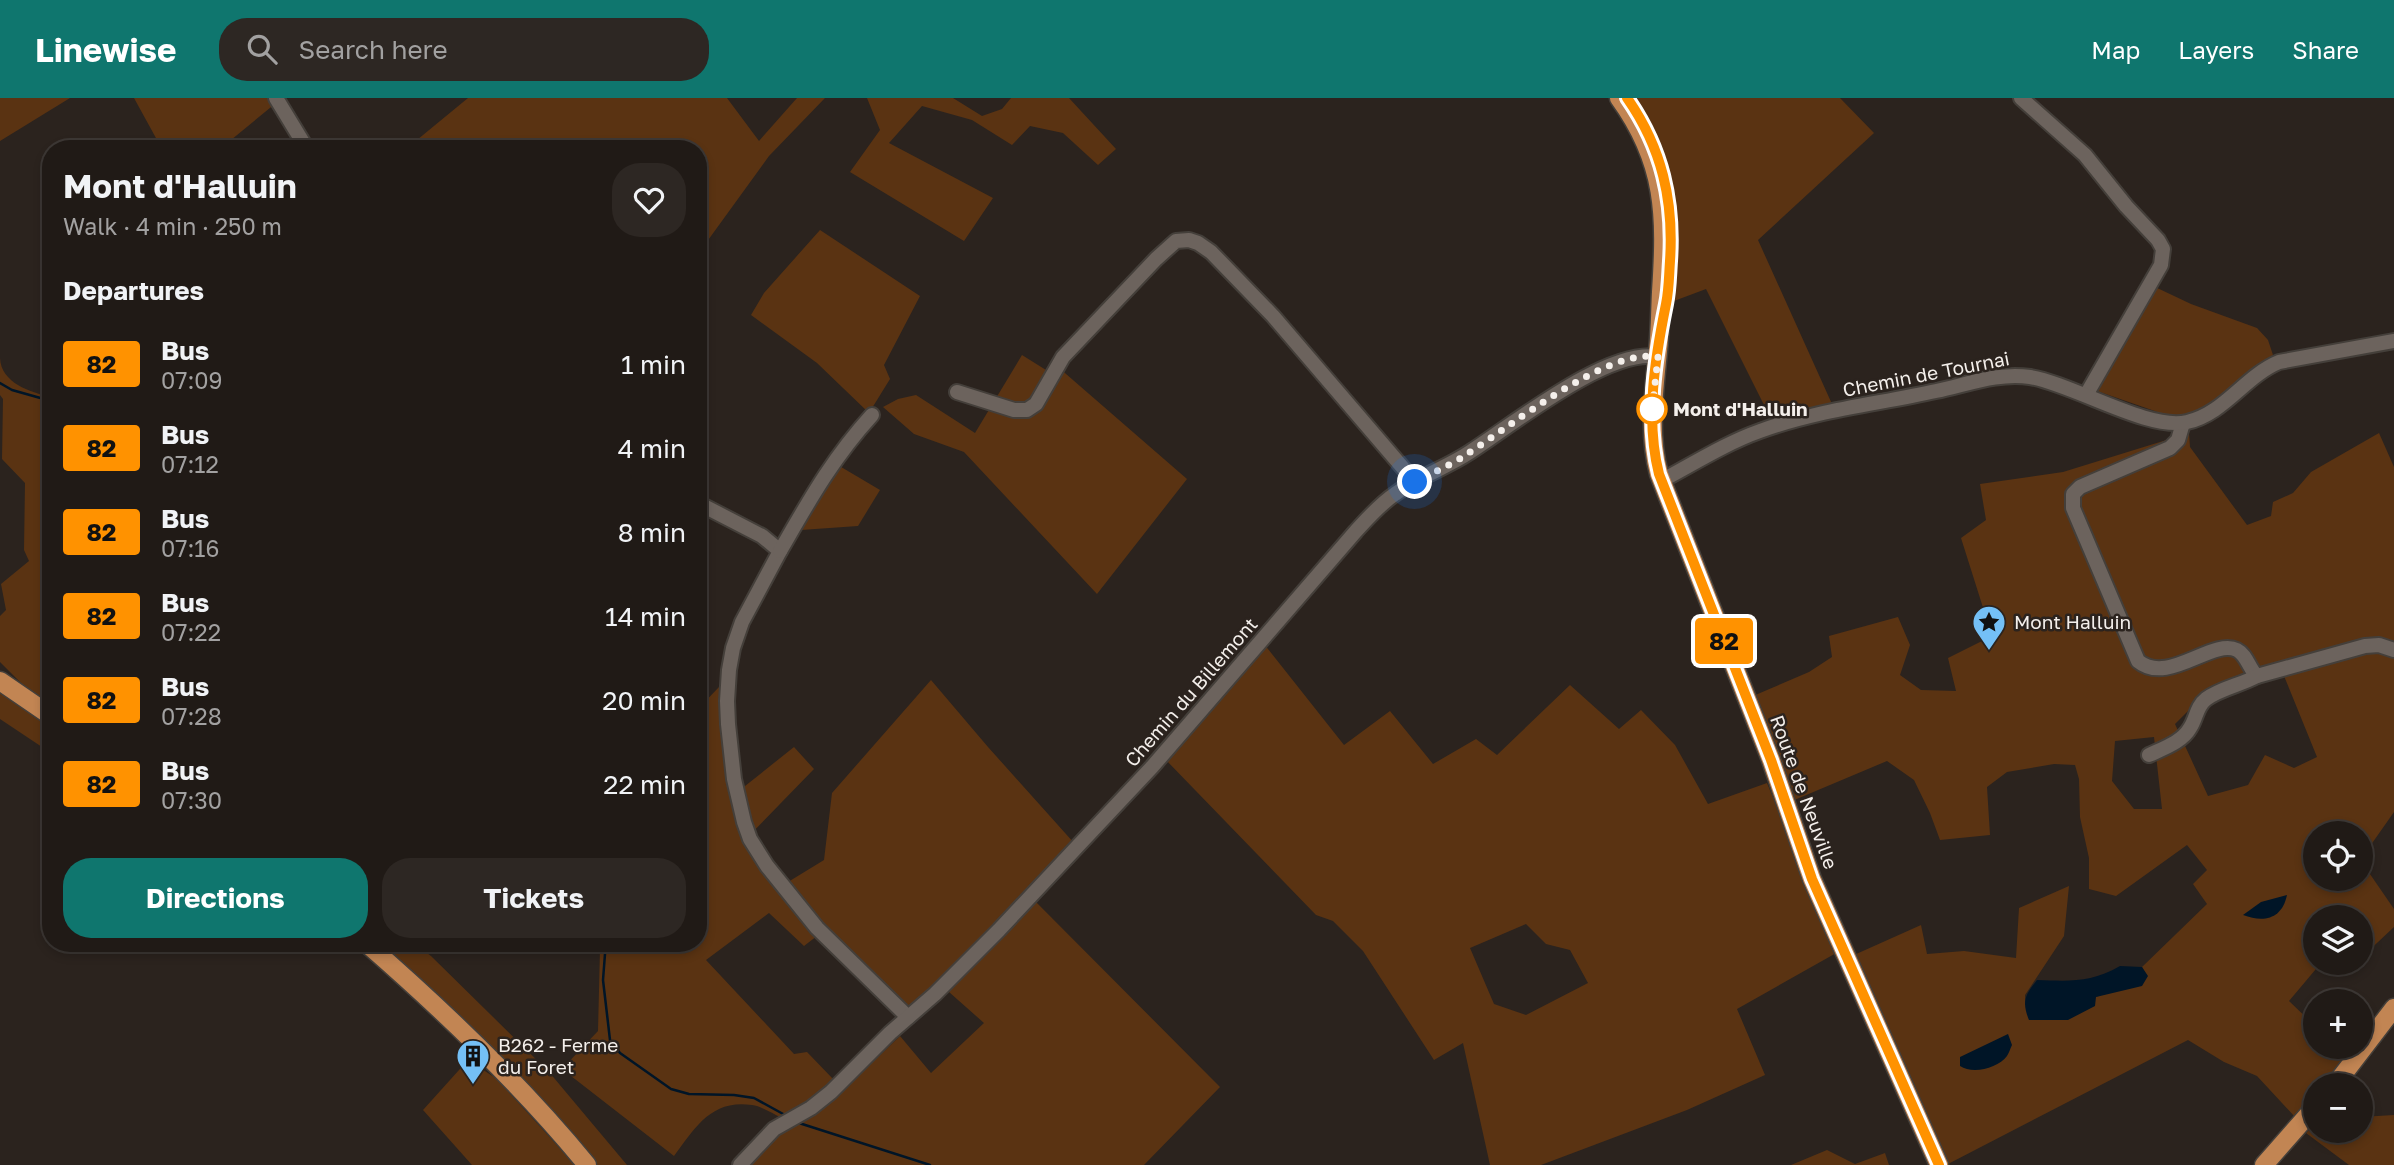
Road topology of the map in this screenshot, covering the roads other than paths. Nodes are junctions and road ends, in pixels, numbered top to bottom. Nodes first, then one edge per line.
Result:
1 (276, 98) edge
2 (1619, 98) edge
3 (1627, 98) edge
4 (2021, 98) edge
5 (302, 140) edge
6 (1661, 323) junction
7 (2394, 341) edge
8 (1658, 357) junction
9 (957, 392) dead end
10 (2086, 396) junction
11 (872, 415) dead end
12 (2183, 423) junction
13 (1661, 481) junction
14 (1415, 482) junction
15 (707, 508) edge
16 (780, 551) junction
17 (2394, 650) edge
18 (0, 670) edge
19 (2257, 676) junction
20 (0, 681) edge
21 (32, 703) junction
22 (42, 710) edge
23 (2149, 755) dead end
24 (376, 952) edge
25 (2394, 1008) edge
26 (908, 1017) junction
27 (2344, 1073) edge
28 (2303, 1121) edge
29 (587, 1164) edge
30 (740, 1165) edge
31 (1939, 1165) edge
32 (2264, 1165) edge

1 - 5 street
2 - 6 main road, Route de Neuville
3 - 6 main road, Route de Neuville
4 - 10 street
6 - 8 main road, Route de Neuville
7 - 12 street
8 - 13 main road, Route de Neuville
8 - 14 street, Chemin du Billemont
9 - 14 street
10 - 12 street, Chemin de Tournai
10 - 13 street, Chemin de Tournai
11 - 16 street
12 - 19 street
13 - 31 main road, Route de Neuville
14 - 26 street, Chemin du Billemont
15 - 16 street
16 - 26 street
17 - 19 street
18 - 21 main road
19 - 23 street
20 - 21 main road
21 - 22 main road
24 - 29 main road
25 - 27 main road
26 - 30 street, Chemin du Billemont
28 - 32 main road

